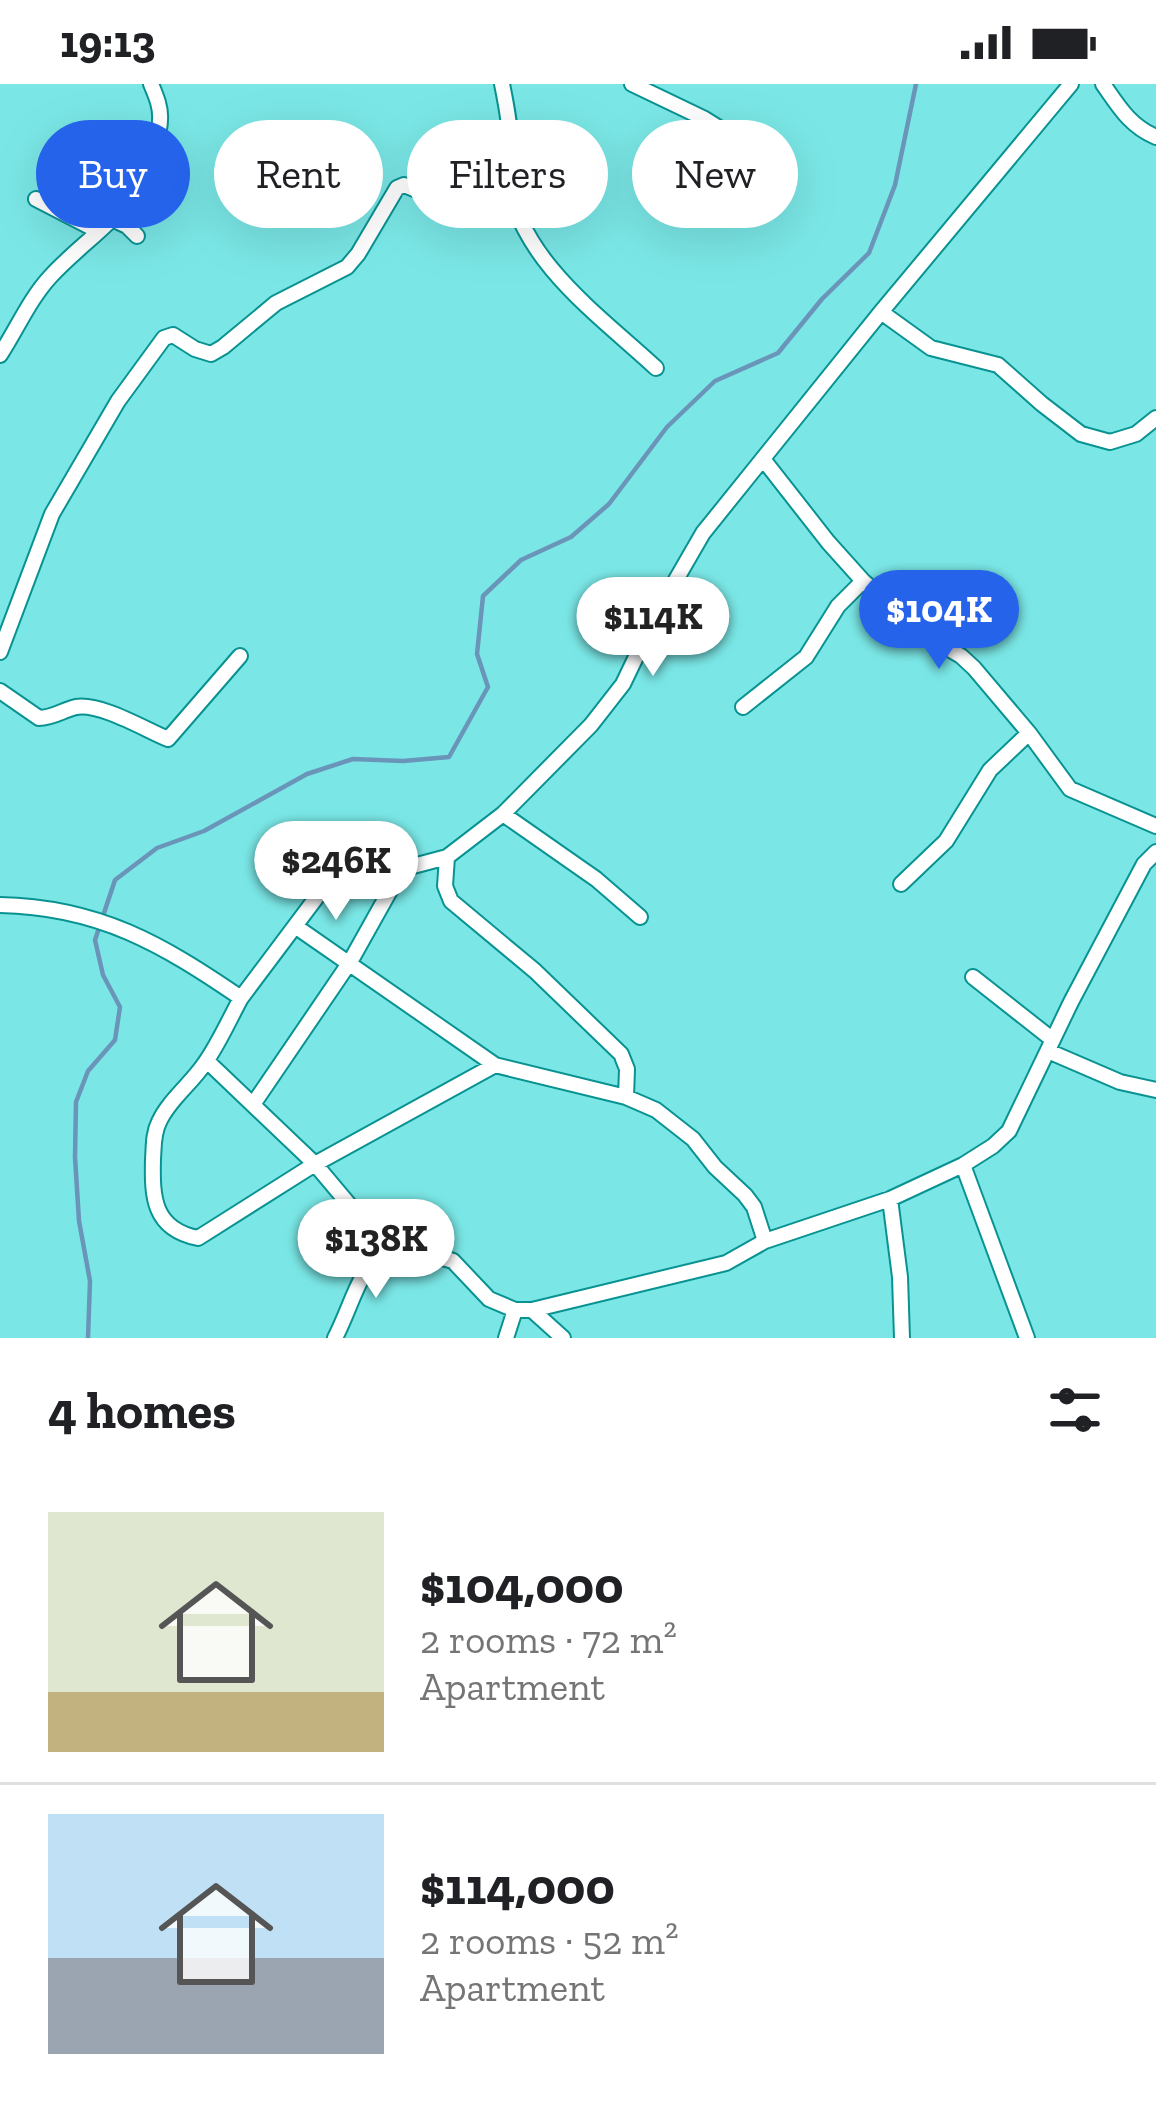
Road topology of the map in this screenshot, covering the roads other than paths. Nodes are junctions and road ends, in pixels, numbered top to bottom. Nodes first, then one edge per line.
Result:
1 (152, 84) edge
2 (502, 84) edge
3 (632, 84) edge
4 (1071, 84) edge
5 (1103, 84) edge
6 (160, 120) edge
7 (508, 120) edge
8 (706, 120) edge
9 (1156, 137) edge
10 (407, 186) edge
11 (92, 228) edge
12 (102, 228) edge
13 (129, 228) edge
14 (523, 228) edge
15 (98, 231) junction
16 (137, 236) dead end
17 (880, 313) junction
18 (0, 355) edge
19 (656, 368) dead end
20 (1156, 418) edge
21 (763, 459) junction
22 (863, 581) junction
23 (0, 652) edge
24 (240, 656) dead end
25 (0, 692) edge
26 (743, 707) dead end
27 (1029, 733) junction
28 (503, 814) junction
29 (1156, 826) edge
30 (1156, 852) edge
31 (447, 857) junction
32 (402, 869) junction
33 (901, 884) dead end
34 (0, 904) edge
35 (640, 917) dead end
36 (295, 926) junction
37 (350, 962) junction
38 (973, 977) dead end
39 (241, 998) junction
40 (1050, 1046) junction
41 (207, 1060) junction
42 (495, 1066) junction
43 (1156, 1090) edge
44 (626, 1097) junction
45 (254, 1103) junction
46 (316, 1164) junction
47 (963, 1166) junction
48 (890, 1199) junction
49 (765, 1241) junction
50 (389, 1242) junction
51 (515, 1310) junction
52 (532, 1310) junction
53 (335, 1338) edge
54 (506, 1338) edge
55 (563, 1338) edge
56 (902, 1338) edge
57 (1028, 1338) edge

1 - 6 street
2 - 7 street
3 - 8 street
4 - 17 street
5 - 9 street
10 - 23 street
11 - 15 street
12 - 15 street
13 - 16 street
14 - 19 street
15 - 18 street
17 - 20 street
17 - 21 street
21 - 22 street
21 - 28 street
22 - 26 street
22 - 27 street
24 - 25 street
27 - 29 street
27 - 33 street
28 - 31 street
28 - 35 street
30 - 40 street
31 - 32 street
31 - 44 street
32 - 36 street
32 - 37 street
34 - 39 street
36 - 37 street
36 - 39 street
37 - 42 street
37 - 45 street
38 - 40 street
39 - 41 street
40 - 43 street
40 - 47 street
41 - 45 street
41 - 46 street
42 - 44 street
42 - 46 street
44 - 49 street
45 - 46 street
46 - 50 street
47 - 48 street
47 - 57 street
48 - 49 street
48 - 56 street
49 - 52 street
50 - 51 street
50 - 53 street
51 - 52 street
51 - 54 street
52 - 55 street

